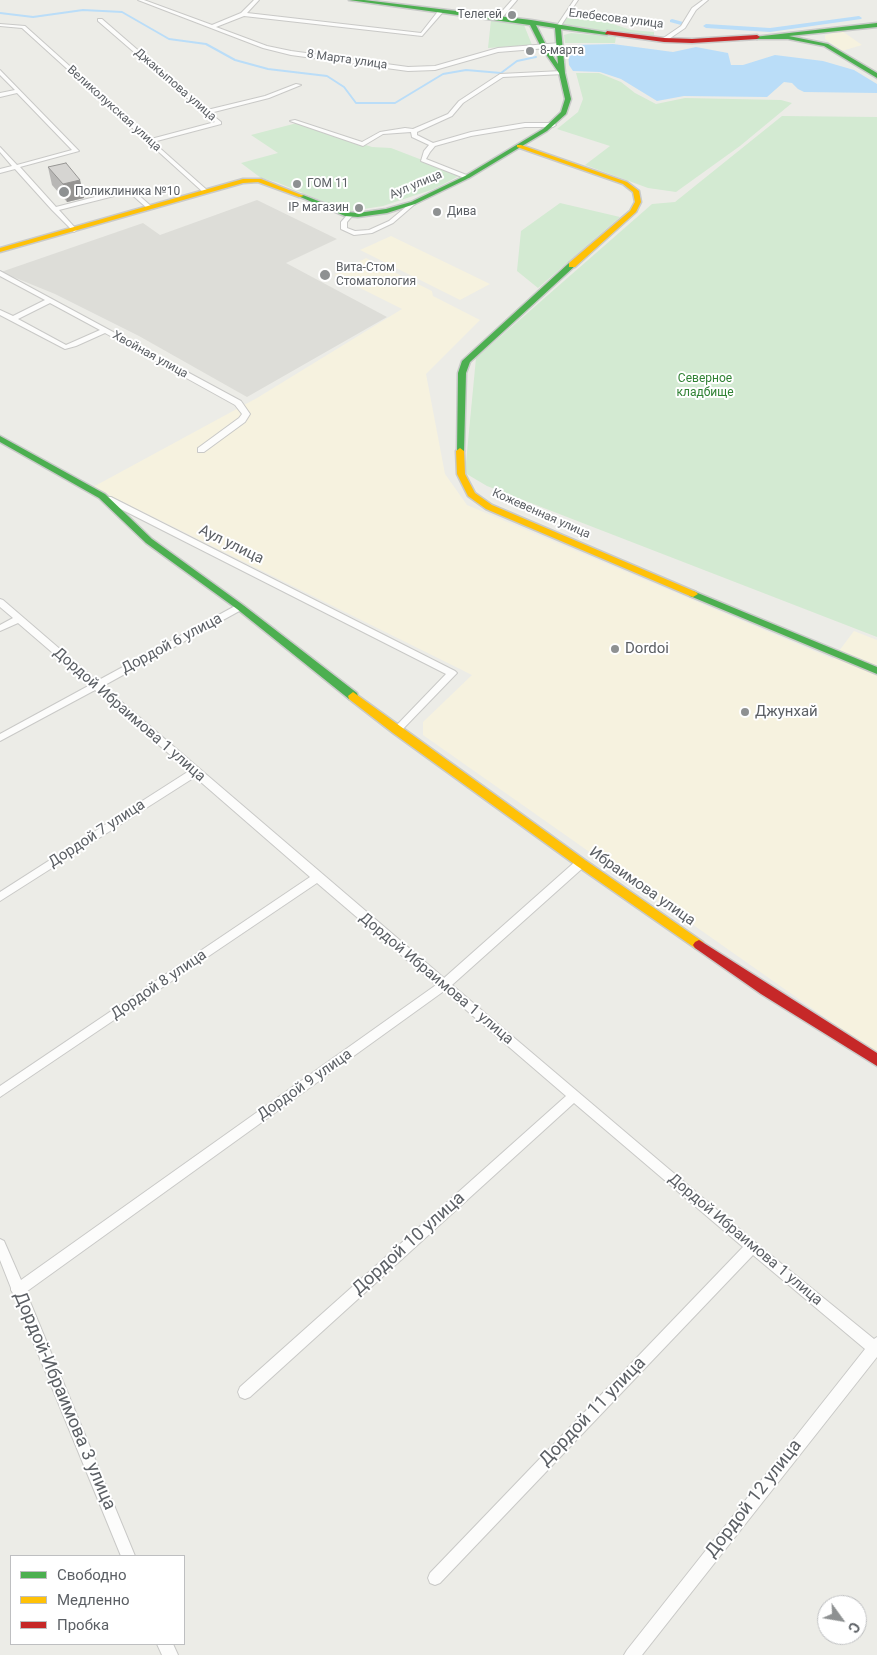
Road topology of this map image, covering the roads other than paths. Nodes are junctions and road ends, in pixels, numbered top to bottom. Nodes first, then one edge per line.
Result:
1 (140, 0) edge
2 (256, 0) edge
3 (352, 0) edge
4 (515, 0) edge
5 (576, 0) edge
6 (706, 0) edge
7 (441, 11) junction
8 (243, 14) junction
9 (499, 18) junction
10 (100, 20) dead end
11 (531, 22) junction
12 (0, 25) edge
13 (877, 25) edge
14 (558, 26) junction
15 (212, 27) junction
16 (838, 29) junction
17 (758, 37) junction
18 (664, 40) junction
19 (560, 45) junction
20 (826, 45) junction
21 (544, 47) junction
22 (0, 72) edge
23 (562, 73) junction
24 (877, 76) edge
25 (298, 85) dead end
26 (18, 91) junction
27 (0, 95) edge
28 (206, 112) junction
29 (293, 121) dead end
30 (553, 125) junction
31 (414, 131) junction
32 (149, 141) junction
33 (433, 146) junction
34 (519, 146) junction
35 (0, 149) edge
36 (16, 167) junction
37 (0, 171) edge
38 (467, 177) junction
39 (205, 192) junction
40 (414, 203) junction
41 (150, 208) junction
42 (54, 209) junction
43 (350, 215) junction
44 (74, 230) junction
45 (0, 250) edge
46 (0, 273) edge
47 (10, 280) junction
48 (0, 284) edge
49 (51, 300) junction
50 (0, 312) edge
51 (13, 319) junction
52 (106, 330) junction
53 (0, 439) edge
54 (201, 450) dead end
55 (102, 496) junction
56 (0, 602) edge
57 (240, 607) junction
58 (18, 619) junction
59 (0, 628) edge
60 (877, 671) edge
61 (95, 686) junction
62 (397, 730) junction
63 (0, 738) edge
64 (195, 772) junction
65 (580, 863) junction
66 (318, 878) junction
67 (0, 897) edge
68 (444, 985) junction
69 (877, 1060) edge
70 (0, 1092) edge
71 (574, 1096) junction
72 (0, 1245) edge
73 (752, 1247) junction
74 (17, 1290) junction
75 (876, 1347) edge
76 (245, 1392) dead end
77 (128, 1555) edge
78 (435, 1578) dead end
79 (632, 1655) edge

1 - 15 street, 8 Марта улица
2 - 8 street
3 - 7 main road, Елебесова улица
4 - 9 street
5 - 14 street
6 - 18 street
7 - 8 street
7 - 9 main road, Елебесова улица
8 - 15 street
9 - 11 main road, Елебесова улица
10 - 28 street, Джакыпова улица
11 - 14 main road, Елебесова улица
11 - 21 main road
12 - 32 street, Великолукская улица
13 - 16 main road
14 - 18 main road, Елебесова улица
14 - 19 main road
15 - 21 street, 8 Марта улица
16 - 17 main road
16 - 20 main road
17 - 18 main road, Елебесова улица
17 - 20 main road
19 - 21 street, 8 Марта улица
19 - 23 main road
20 - 24 main road
21 - 23 main road
22 - 26 street
23 - 30 main road, Аул улица
23 - 31 street
25 - 28 street
26 - 27 street
26 - 36 street
28 - 32 street, Джакыпова улица
29 - 31 street
30 - 33 street
30 - 34 main road, Аул улица
31 - 33 street
32 - 39 street, Великолукская улица
33 - 38 street, Аул улица
34 - 38 main road, Аул улица
34 - 60 main road, Кожевенная улица
35 - 36 street
36 - 37 street
36 - 42 street
38 - 40 main road, Аул улица
39 - 41 main road, Аул улица
39 - 43 main road, Аул улица
40 - 43 main road, Аул улица
40 - 43 street
41 - 42 street
41 - 44 main road, Аул улица
42 - 44 street
44 - 45 main road, Аул улица
46 - 47 street, Хвойная улица
47 - 48 street
47 - 49 street, Хвойная улица
49 - 51 street
49 - 52 street, Хвойная улица
50 - 51 street
51 - 52 street
52 - 54 street, Хвойная улица
53 - 55 main road, Аул улица
55 - 57 main road, Ибраимова улица
55 - 62 street, Аул улица
56 - 58 street, Дордой Ибраимова 1 улица
57 - 61 street, Дордой 6 улица
57 - 62 main road, Ибраимова улица
58 - 59 street
58 - 61 street, Дордой Ибраимова 1 улица
61 - 63 street, Дордой 6 улица
61 - 64 street, Дордой Ибраимова 1 улица
62 - 65 main road, Ибраимова улица
64 - 66 street, Дордой Ибраимова 1 улица
64 - 67 street, Дордой 7 улица
65 - 68 street, Дордой 9 улица
65 - 69 main road, Ибраимова улица
66 - 68 street, Дордой Ибраимова 1 улица
66 - 70 street, Дордой 8 улица
68 - 71 street, Дордой Ибраимова 1 улица
68 - 74 street, Дордой 9 улица
71 - 73 street, Дордой Ибраимова 1 улица
71 - 76 street, Дордой 10 улица
72 - 74 street, Дордой-Ибраимова 3 улица
73 - 75 street, Дордой Ибраимова 1 улица
73 - 78 street, Дордой 11 улица
74 - 77 street, Дордой-Ибраимова 3 улица
75 - 79 street, Дордой 12 улица

